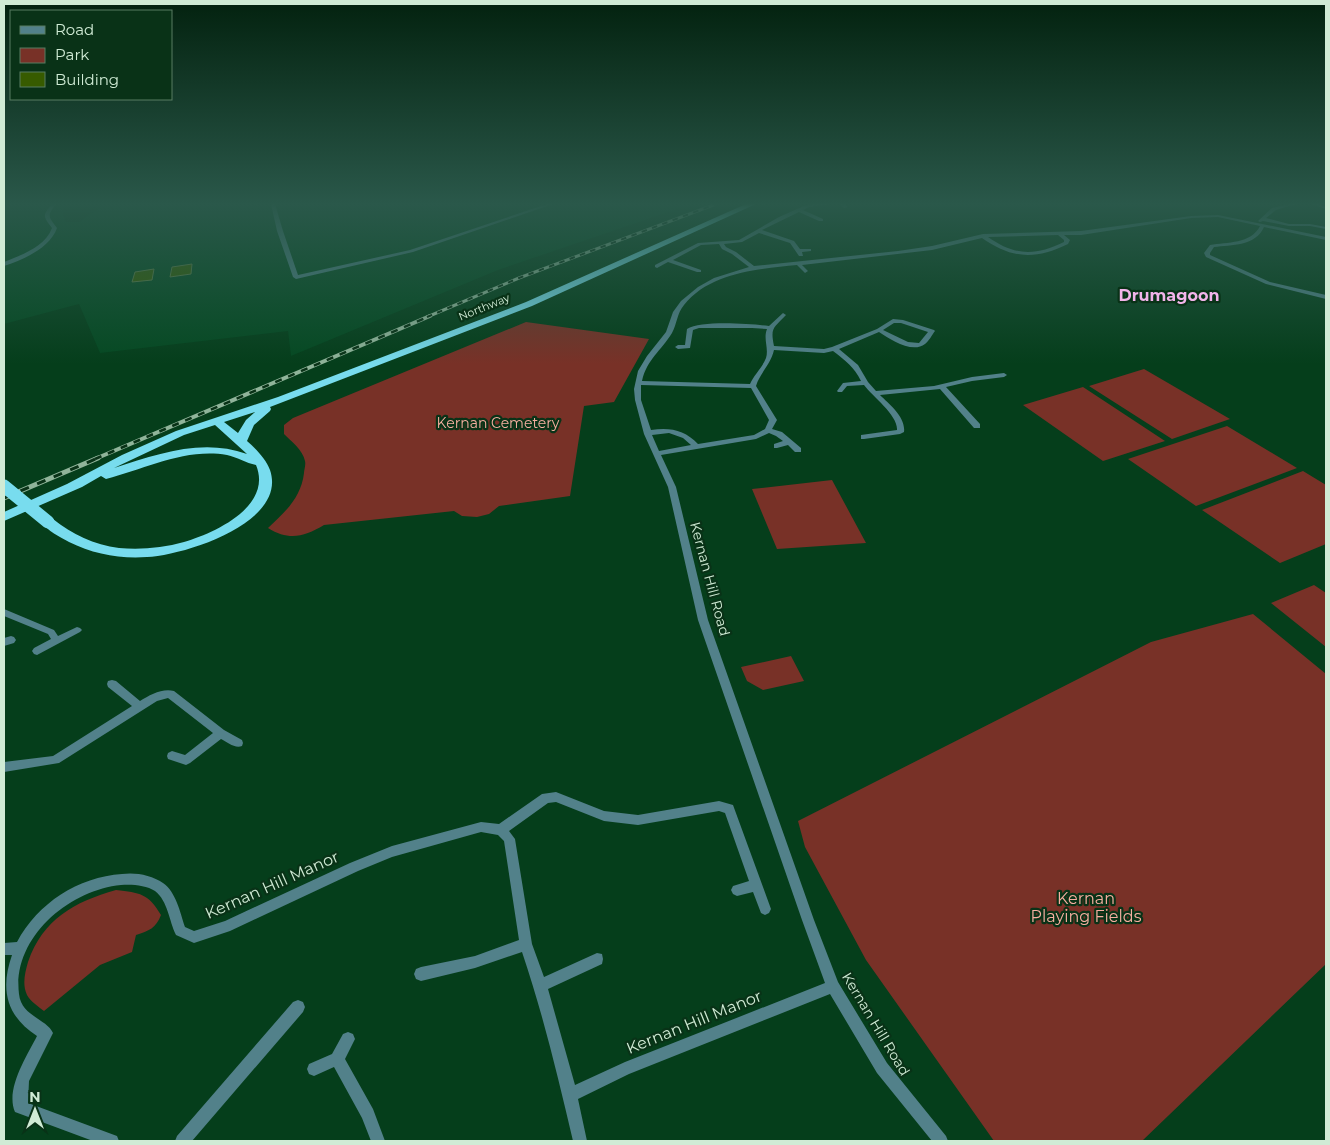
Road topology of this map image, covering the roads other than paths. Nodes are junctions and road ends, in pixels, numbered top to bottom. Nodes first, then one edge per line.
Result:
1 (17, 257) edge
2 (289, 257) edge
3 (381, 257) edge
4 (633, 257) edge
5 (672, 257) edge
6 (739, 257) edge
7 (852, 257) edge
8 (1211, 257) edge
9 (667, 260) junction
10 (798, 263) junction
11 (4, 264) edge
12 (657, 266) dead end
13 (752, 268) junction
14 (702, 270) joint
15 (805, 271) dead end
16 (692, 275) dead end
17 (1326, 297) edge
18 (783, 315) dead end
19 (770, 328) junction
20 (879, 330) junction
21 (678, 347) dead end
22 (770, 348) junction
23 (834, 349) junction
24 (1004, 375) dead end
25 (639, 383) junction
26 (866, 383) junction
27 (752, 386) junction
28 (942, 387) junction
29 (841, 392) dead end
30 (875, 393) junction
31 (282, 399) junction
32 (980, 418) dead end
33 (971, 419) junction
34 (218, 422) junction
35 (977, 426) dead end
36 (768, 430) junction
37 (648, 433) junction
38 (864, 437) dead end
39 (241, 442) junction
40 (789, 442) junction
41 (696, 446) junction
42 (777, 446) dead end
43 (798, 450) dead end
44 (658, 453) junction
45 (260, 463) junction
46 (103, 470) joint
47 (4, 486) edge
48 (71, 487) junction
49 (4, 517) edge
50 (4, 612) edge
51 (77, 630) dead end
52 (56, 640) junction
53 (37, 650) dead end
54 (112, 684) dead end
55 (140, 707) junction
56 (220, 733) junction
57 (238, 743) dead end
58 (172, 756) dead end
59 (4, 767) edge
60 (501, 830) junction
61 (756, 885) junction
62 (737, 890) dead end
63 (765, 909) dead end
64 (526, 944) junction
65 (21, 948) junction
66 (4, 949) edge
67 (597, 959) dead end
68 (421, 974) dead end
69 (540, 986) junction
70 (833, 986) junction
71 (298, 1006) dead end
72 (348, 1039) dead end
73 (337, 1058) junction
74 (314, 1069) dead end
75 (570, 1095) junction
76 (112, 1141) edge
77 (182, 1141) edge
78 (378, 1141) edge
79 (580, 1141) edge
80 (941, 1141) edge

1 - 11 street
2 - 3 street
4 - 31 highway, Northway
5 - 9 street
6 - 13 street
7 - 10 street, Kernan Hill Road
8 - 17 street
9 - 12 street
9 - 14 street
10 - 13 street, Kernan Hill Road
10 - 15 street
13 - 25 street, Kernan Hill Road
14 - 16 street
18 - 19 street
19 - 21 street
19 - 22 street
20 - 20 street
20 - 23 street
22 - 23 street
22 - 27 street
23 - 26 street
24 - 28 street
25 - 27 street
25 - 37 street, Kernan Hill Road
26 - 29 street
26 - 30 street
27 - 36 street
28 - 30 street
28 - 33 street
30 - 38 street
31 - 34 highway, Northway
31 - 39 highway
32 - 33 street
33 - 35 street
34 - 39 highway
34 - 46 highway
34 - 48 highway, Northway
36 - 40 street
36 - 41 street
37 - 41 street
37 - 44 street, Kernan Hill Road
39 - 45 highway
40 - 42 street
40 - 43 street
41 - 44 street
44 - 70 street, Kernan Hill Road
45 - 47 highway, bridge
45 - 48 highway
46 - 48 highway, Northway
48 - 49 highway, Northway
50 - 52 street
51 - 52 street
52 - 53 street
54 - 55 street
55 - 56 street
55 - 59 street
56 - 57 street
56 - 58 street
60 - 61 street
60 - 64 street
60 - 65 street, Kernan Hill Manor
61 - 62 street
61 - 63 street
64 - 68 street
64 - 69 street
65 - 66 street
65 - 76 street, Kernan Hill Manor
67 - 69 street
69 - 75 street
70 - 75 street, Kernan Hill Manor
70 - 80 street, Kernan Hill Road
71 - 77 street
72 - 73 street
73 - 74 street
73 - 78 street
75 - 79 street

